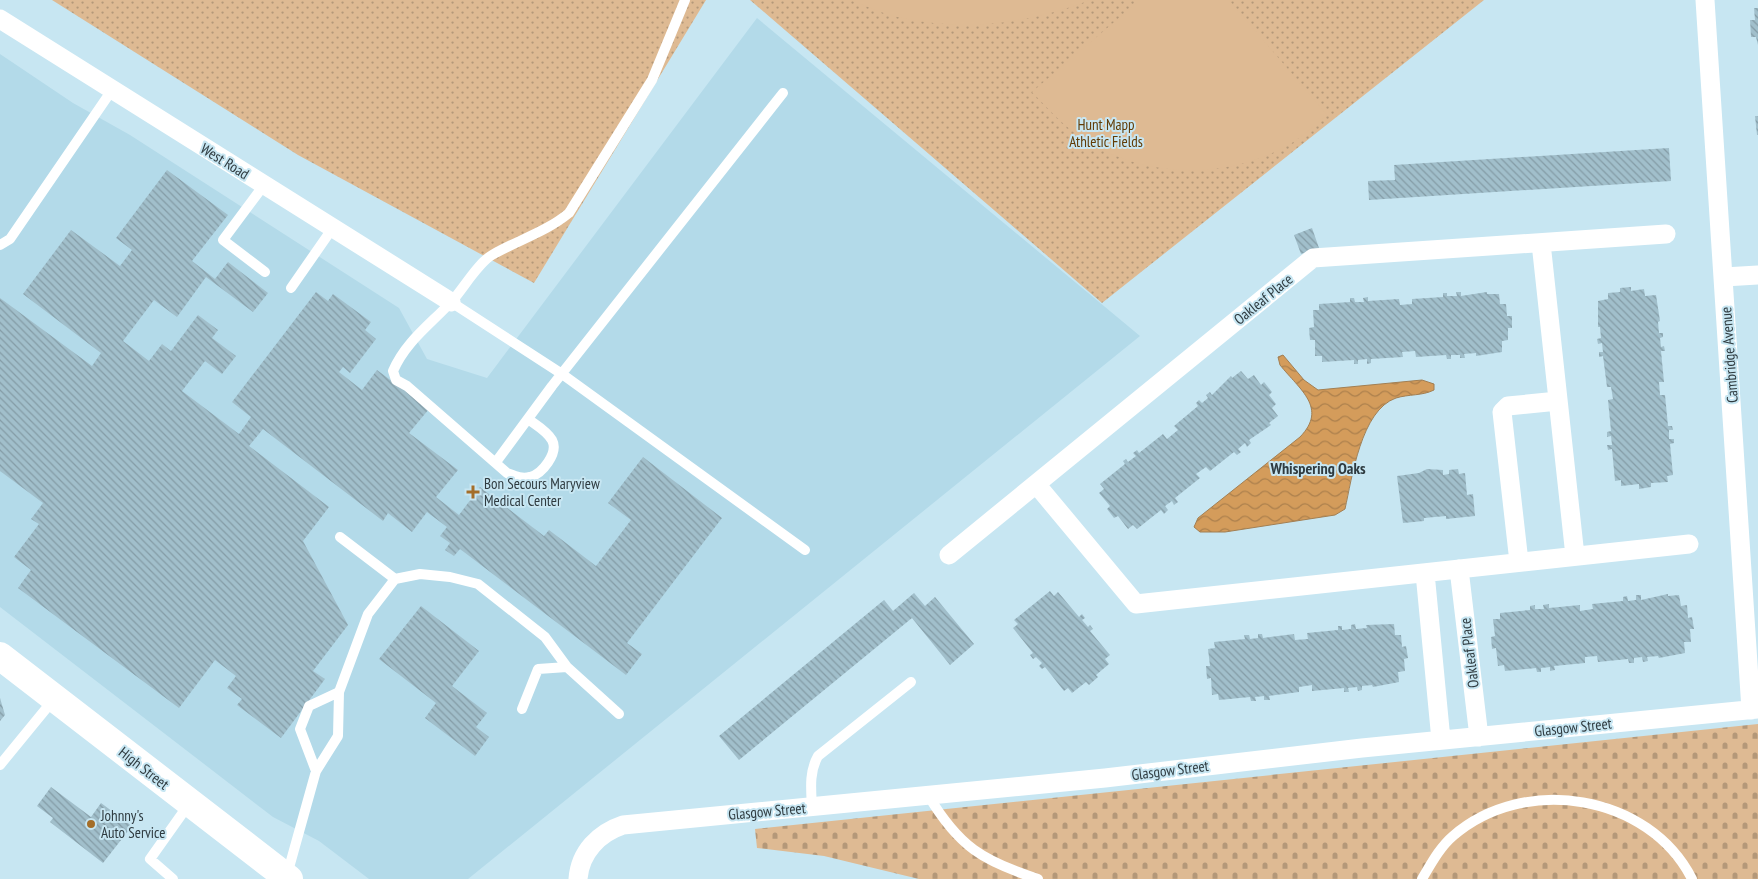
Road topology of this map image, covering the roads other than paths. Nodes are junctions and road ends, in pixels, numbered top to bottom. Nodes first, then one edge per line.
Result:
1 (685, 0) edge
2 (1705, 0) edge
3 (0, 18) edge
4 (112, 90) junction
5 (783, 93) dead end
6 (264, 184) junction
7 (332, 229) junction
8 (1666, 234) dead end
9 (1541, 243) junction
10 (0, 245) edge
11 (264, 272) dead end
12 (1758, 274) edge
13 (1724, 277) junction
14 (291, 288) dead end
15 (451, 302) junction
16 (562, 374) junction
17 (1558, 401) junction
18 (528, 419) junction
19 (496, 462) junction
20 (1036, 484) junction
21 (340, 536) dead end
22 (1689, 544) dead end
23 (805, 550) dead end
24 (949, 555) dead end
25 (1575, 556) junction
26 (1519, 562) junction
27 (1459, 569) junction
28 (1425, 573) junction
29 (395, 579) junction
30 (0, 656) edge
31 (567, 667) junction
32 (911, 682) dead end
33 (339, 692) junction
34 (55, 699) junction
35 (522, 709) dead end
36 (1755, 709) edge
37 (619, 714) dead end
38 (1479, 737) junction
39 (1441, 740) junction
40 (0, 765) edge
41 (316, 771) junction
42 (928, 795) junction
43 (189, 803) junction
44 (812, 807) junction
45 (288, 878) edge
46 (173, 879) edge
47 (578, 879) edge
48 (1038, 879) edge
49 (1422, 879) edge
50 (1692, 879) edge

1 - 15 lane
2 - 13 street, Cambridge Avenue
3 - 4 street, West Road
4 - 6 street, West Road
4 - 10 lane
5 - 16 lane
6 - 7 street, West Road
6 - 11 lane
7 - 14 lane
7 - 15 street, West Road
8 - 9 street, Oakleaf Place
9 - 17 street
9 - 20 street, Oakleaf Place
12 - 13 street
13 - 36 street, Cambridge Avenue
15 - 16 lane
15 - 19 lane
16 - 18 lane
16 - 23 lane
17 - 25 street
17 - 26 street
18 - 19 lane
18 - 19 lane
20 - 24 street, Oakleaf Place
20 - 28 street
21 - 29 lane
22 - 25 street
25 - 26 street
26 - 27 street
27 - 28 street
27 - 38 street, Oakleaf Place
28 - 39 street
29 - 31 lane
29 - 33 lane
30 - 34 main road, High Street
31 - 35 lane
31 - 37 lane
32 - 44 lane
33 - 41 lane
33 - 41 lane
34 - 40 lane
34 - 43 main road, High Street
36 - 38 street, Glasgow Street
38 - 39 street, Glasgow Street
39 - 42 street, Glasgow Street
41 - 45 lane
42 - 44 street, Glasgow Street
42 - 48 lane
43 - 45 main road, High Street
43 - 46 lane
44 - 47 street, Glasgow Street
49 - 50 lane

